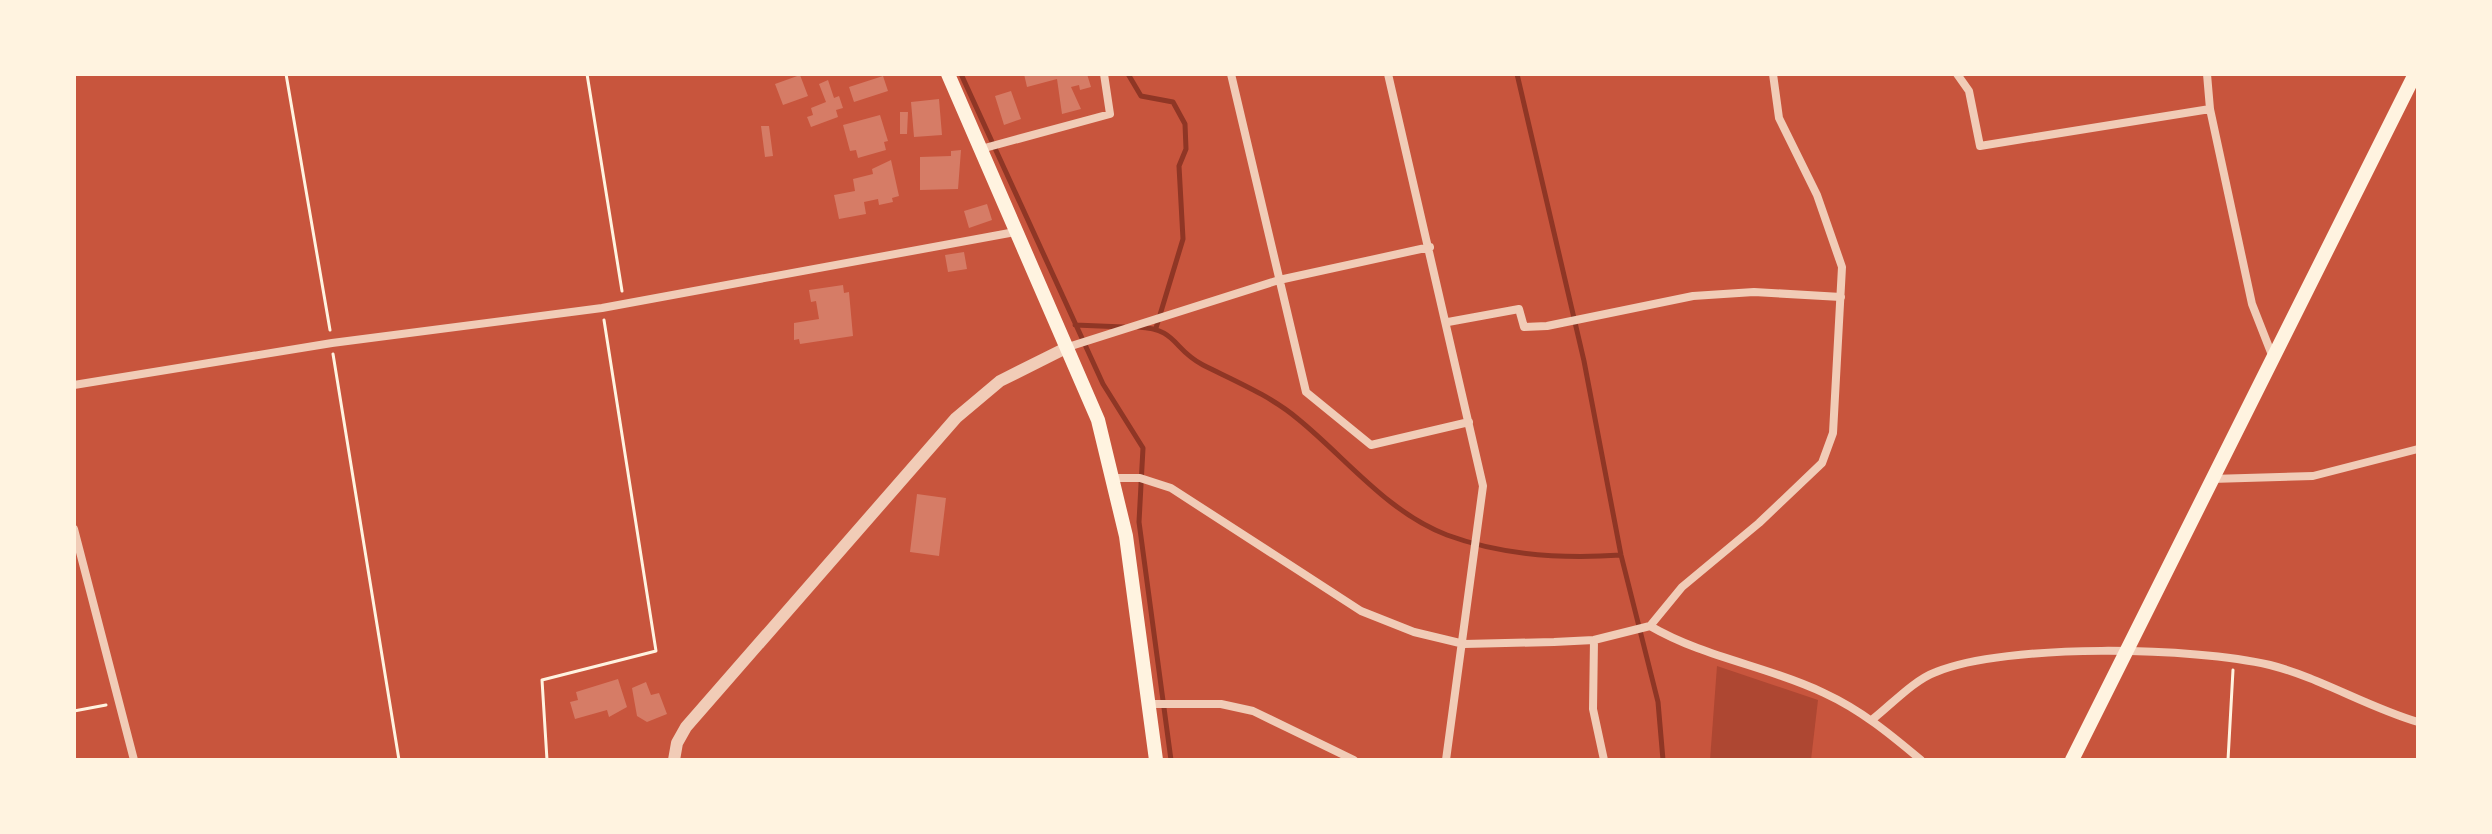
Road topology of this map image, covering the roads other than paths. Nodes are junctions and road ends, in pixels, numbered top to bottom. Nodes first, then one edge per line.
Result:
1 (948, 74) edge
2 (1104, 74) edge
3 (1231, 74) edge
4 (1388, 74) edge
5 (1773, 74) edge
6 (1957, 74) edge
7 (2207, 74) edge
8 (2415, 74) edge
9 (2210, 109) junction
10 (981, 149) junction
11 (1015, 232) junction
12 (1430, 247) junction
13 (1279, 280) junction
14 (1841, 297) junction
15 (1448, 322) junction
16 (1068, 347) junction
17 (2272, 355) junction
18 (74, 385) edge
19 (1469, 422) junction
20 (2418, 449) edge
21 (1114, 478) junction
22 (2211, 479) junction
23 (74, 529) edge
24 (1650, 626) junction
25 (1594, 640) junction
26 (1464, 644) junction
27 (2125, 653) junction
28 (1149, 704) junction
29 (1873, 719) junction
30 (2418, 722) edge
31 (134, 760) edge
32 (674, 760) edge
33 (1156, 760) edge
34 (1354, 760) edge
35 (1446, 760) edge
36 (1604, 760) edge
37 (1921, 760) edge
38 (2072, 760) edge

1 - 10 main road
2 - 10 street
3 - 13 street
4 - 12 street
5 - 14 street
6 - 9 street
7 - 9 street
8 - 17 main road
9 - 17 street
10 - 11 main road
11 - 16 main road
11 - 18 street
12 - 13 street
12 - 15 street
13 - 16 street
13 - 19 street
14 - 15 street
14 - 24 street
15 - 19 street
16 - 21 main road
16 - 32 street
17 - 22 main road
19 - 26 street
20 - 22 street
21 - 26 street
21 - 28 main road
22 - 27 main road
23 - 31 street
24 - 25 street
24 - 29 street
25 - 26 street
25 - 36 street
26 - 35 street
27 - 29 street
27 - 30 street
27 - 38 main road
28 - 33 main road
28 - 34 street
29 - 37 street

